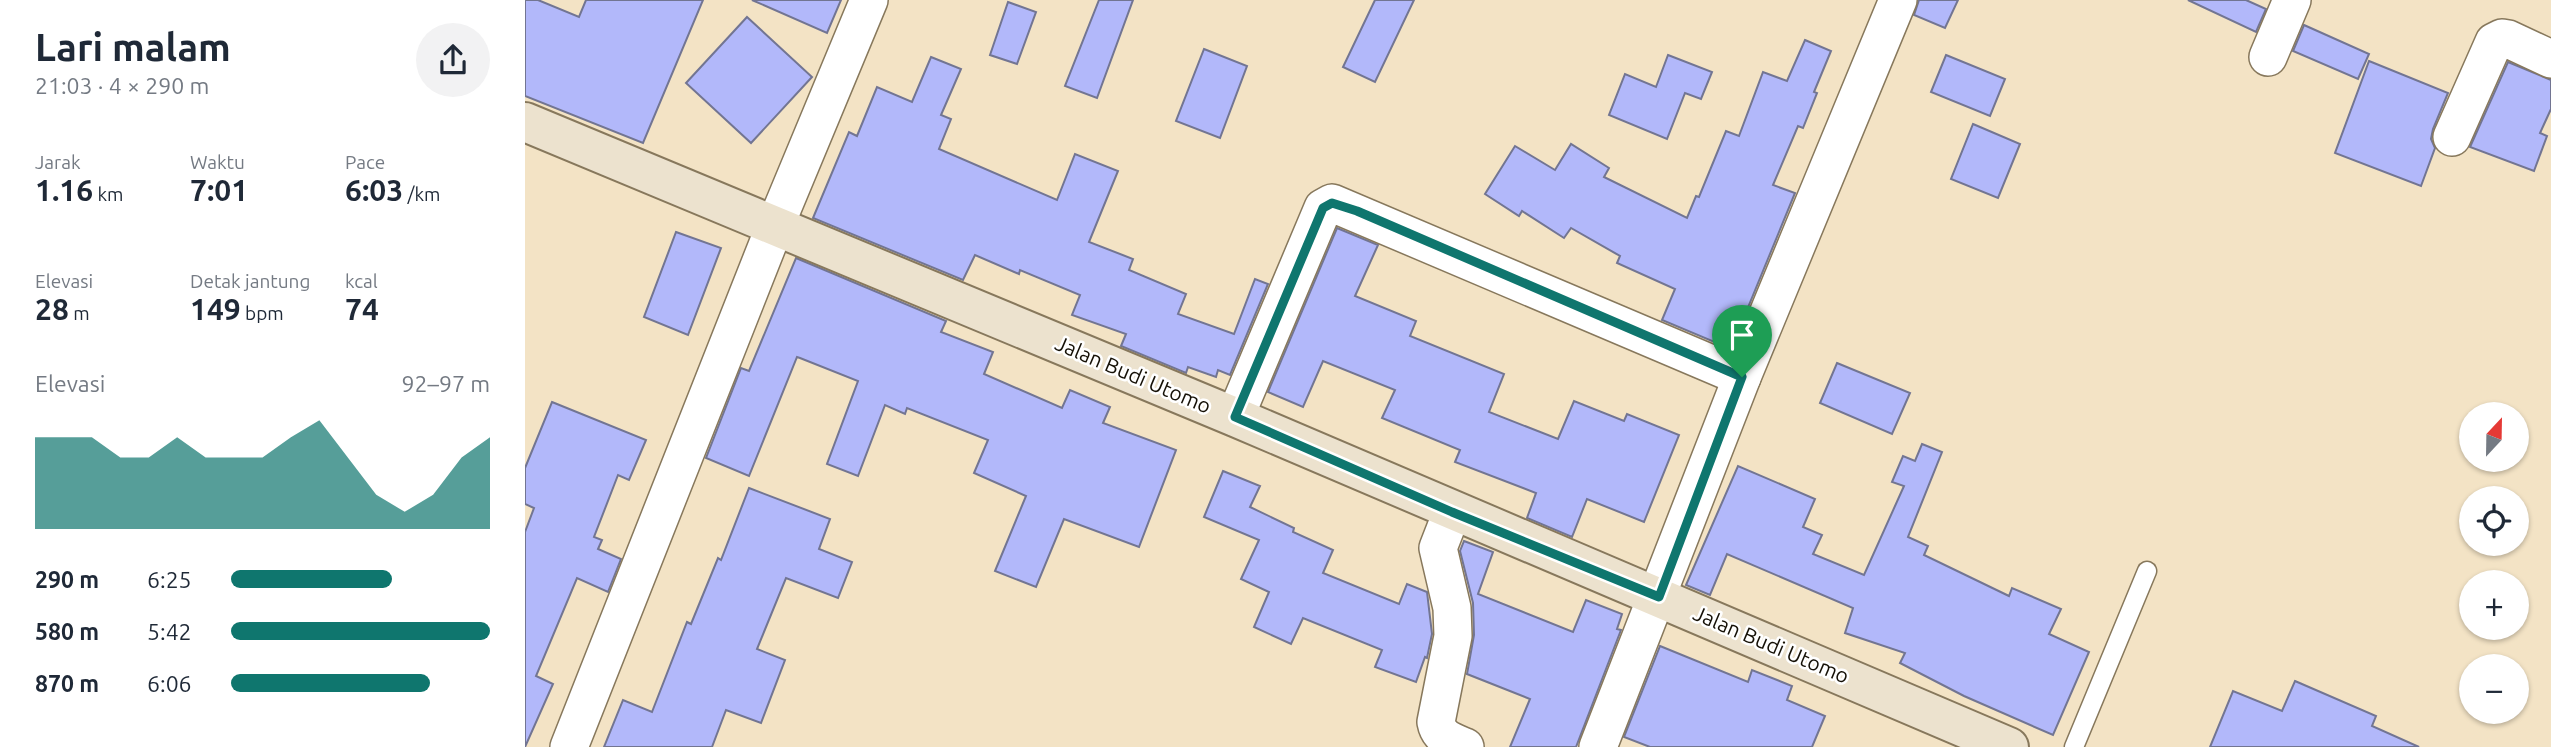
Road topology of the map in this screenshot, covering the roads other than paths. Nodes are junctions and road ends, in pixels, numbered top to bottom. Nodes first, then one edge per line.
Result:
1 (869, 0) edge
2 (1898, 0) edge
3 (2292, 0) edge
4 (2268, 57) dead end
5 (2551, 59) edge
6 (525, 122) edge
7 (2452, 137) dead end
8 (775, 226) junction
9 (1742, 377) junction
10 (1235, 417) junction
11 (1452, 512) junction
12 (2147, 571) dead end
13 (1659, 597) junction
14 (569, 747) edge
15 (1465, 747) edge
16 (1598, 747) edge
17 (2009, 747) edge
18 (2074, 747) edge

1 - 8 street
2 - 9 street
3 - 4 street
5 - 7 street
6 - 8 street, Jalan Budi Utomo
8 - 10 street, Jalan Budi Utomo
8 - 14 street
9 - 10 street
9 - 13 street
10 - 11 street, Jalan Budi Utomo
11 - 13 street, Jalan Budi Utomo
11 - 15 street
12 - 18 lane
13 - 16 street
13 - 17 street, Jalan Budi Utomo

